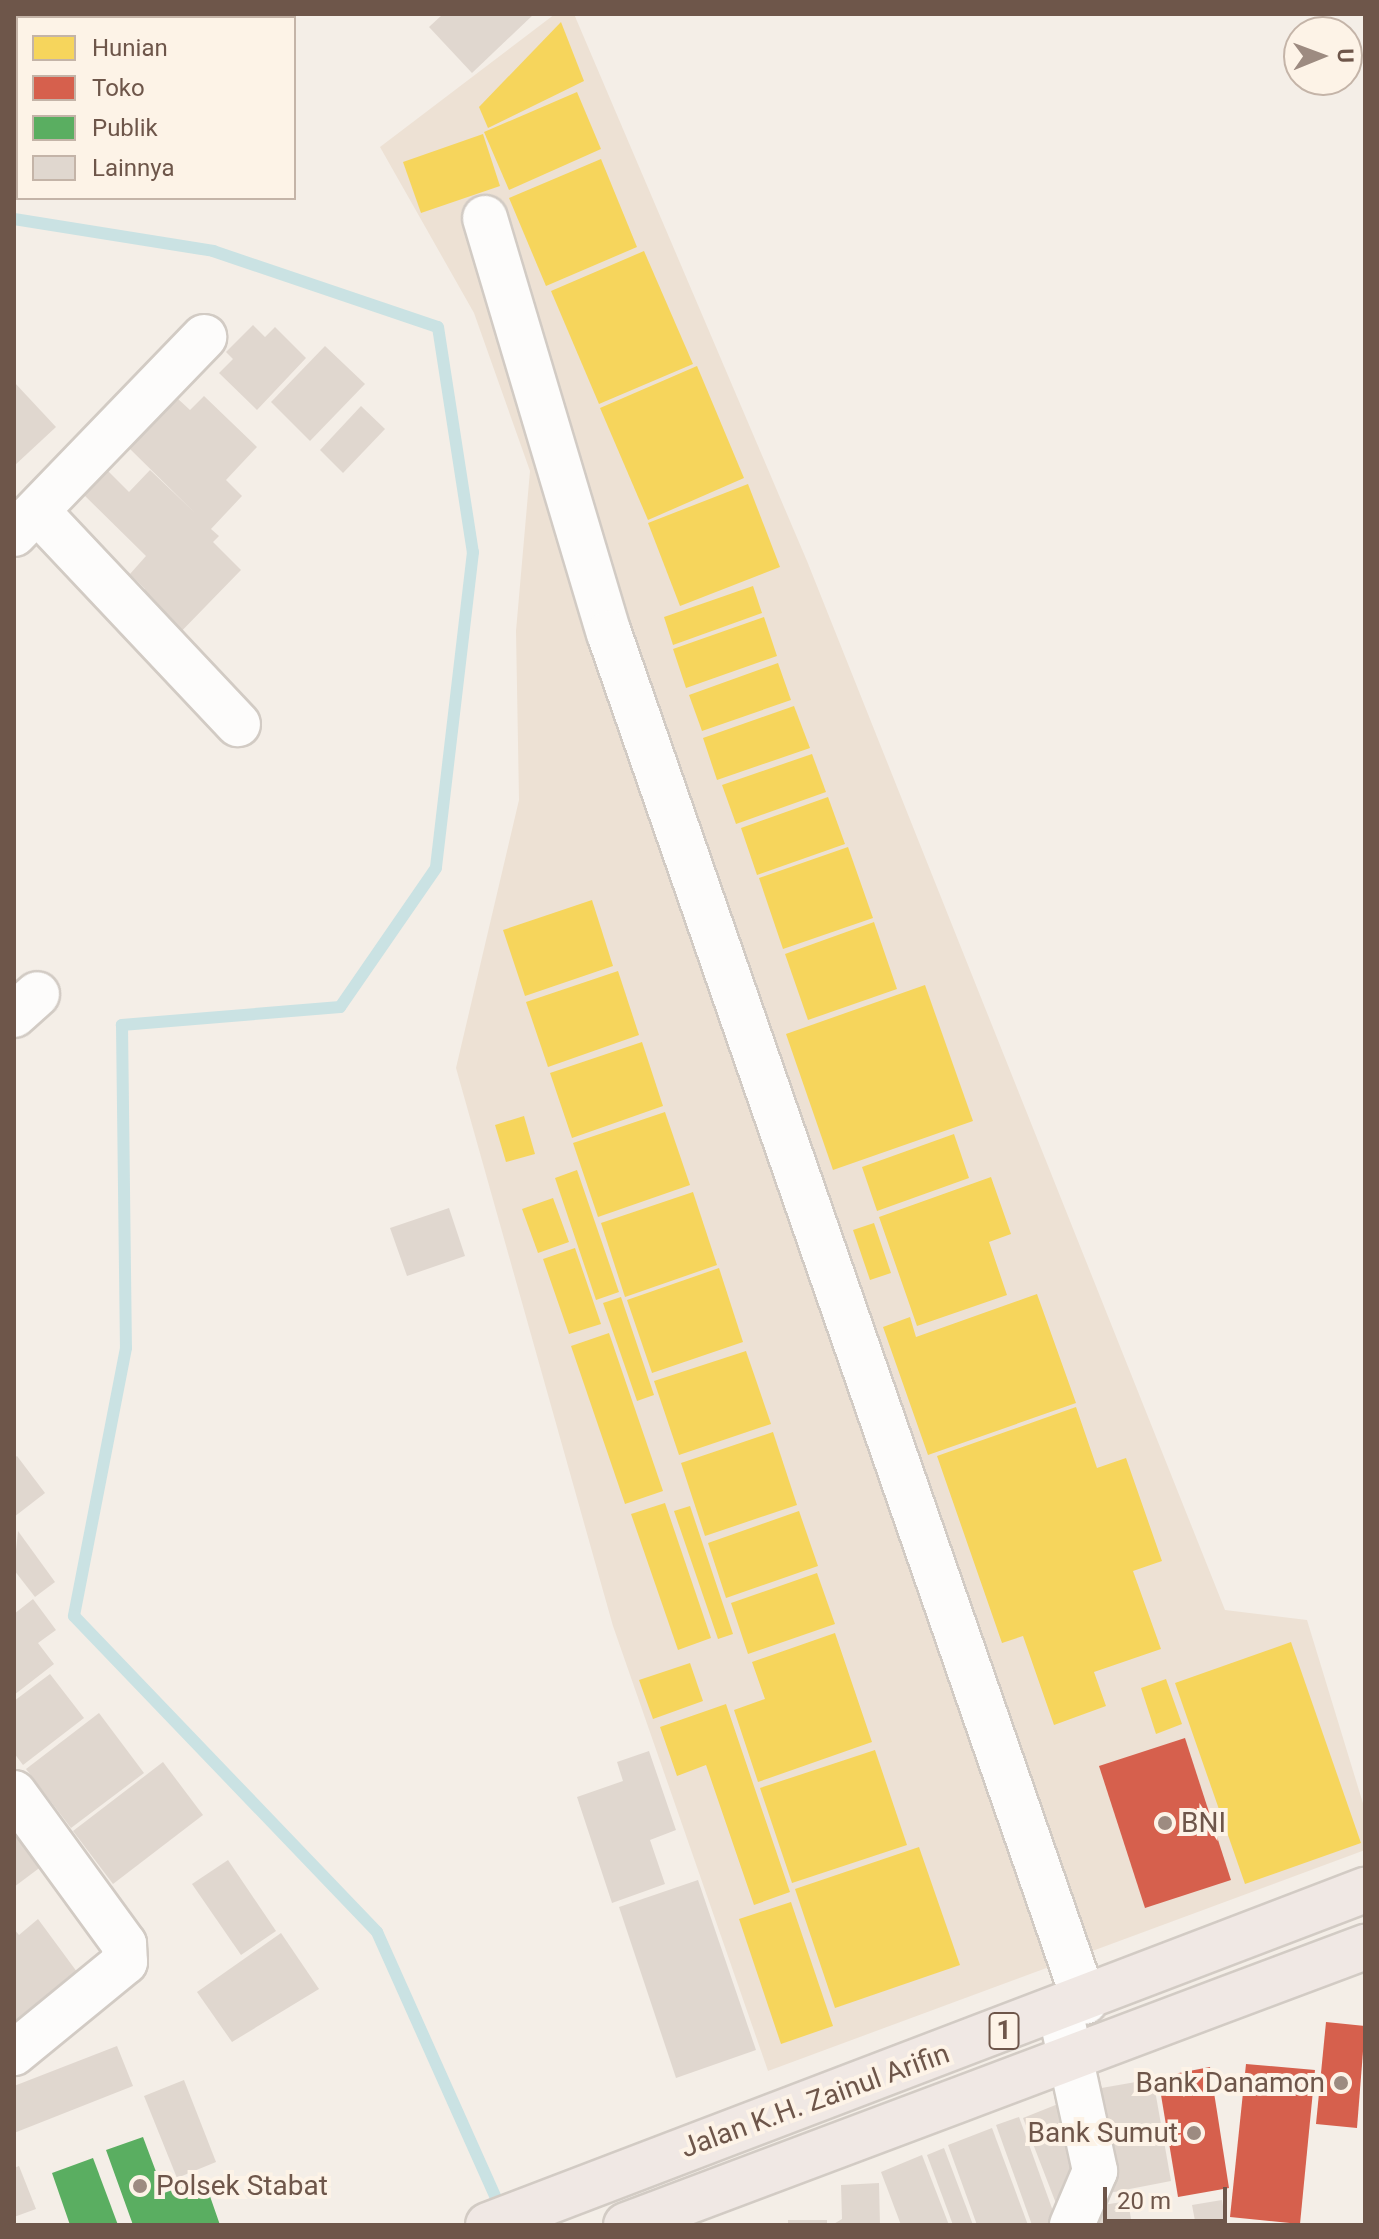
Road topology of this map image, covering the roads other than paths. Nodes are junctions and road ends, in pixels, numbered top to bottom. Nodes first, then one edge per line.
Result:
1 (485, 218) dead end
2 (204, 337) dead end
3 (26, 522) edge
4 (238, 724) dead end
5 (14, 1793) edge
6 (1365, 1890) edge
7 (1365, 1947) edge
8 (1073, 2006) junction
9 (14, 2053) edge
10 (1074, 2053) junction
11 (638, 2220) edge
12 (488, 2225) edge
13 (1072, 2225) edge

1 - 8 street
2 - 3 street
3 - 4 street
5 - 9 street
6 - 8 highway, Jalan K.H. Zainul Arifin / 1
7 - 10 highway, Jalan K.H. Zainul Arifin / 1
8 - 10 street
8 - 12 highway, Jalan K.H. Zainul Arifin / 1
10 - 11 highway, Jalan K.H. Zainul Arifin / 1
10 - 13 street

